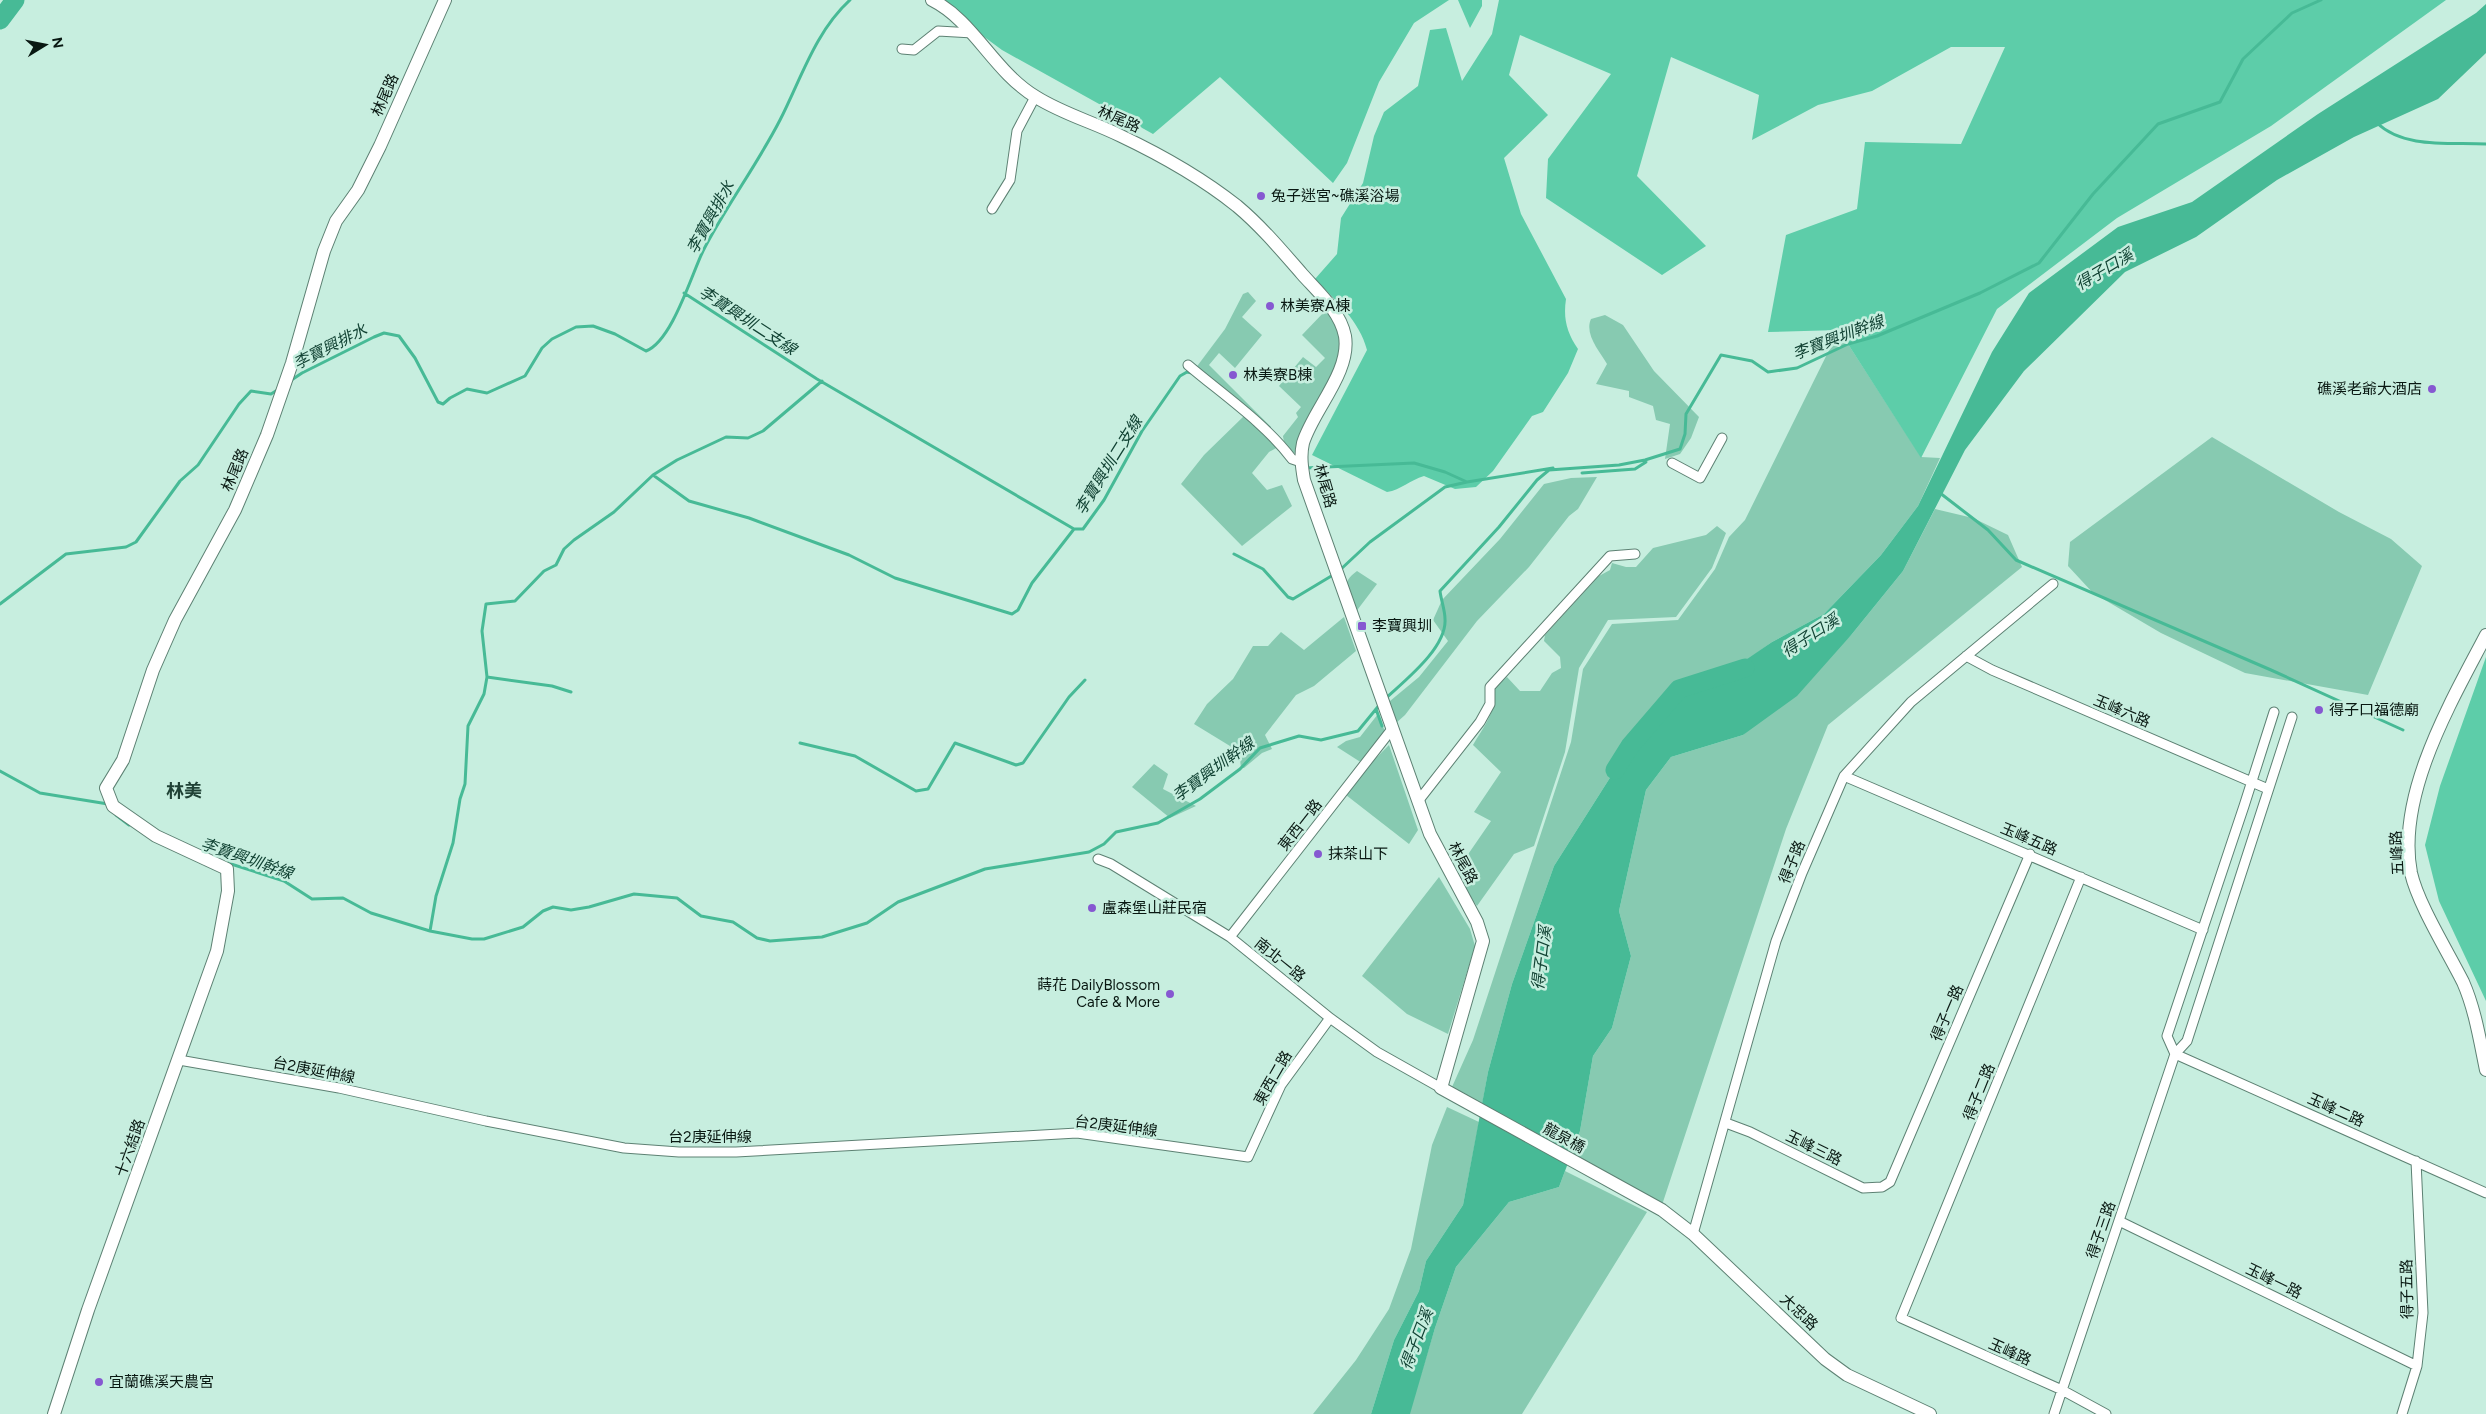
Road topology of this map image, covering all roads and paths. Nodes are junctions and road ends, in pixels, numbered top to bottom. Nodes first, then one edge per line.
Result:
1 (445, 0) edge
2 (932, 0) edge
3 (973, 33) junction
4 (902, 48) dead end
5 (1035, 97) junction
6 (992, 209) dead end
7 (1188, 365) dead end
8 (1722, 438) dead end
9 (1301, 462) junction
10 (1672, 464) dead end
11 (1635, 554) dead end
12 (2053, 584) dead end
13 (2486, 635) edge
14 (1966, 656) junction
15 (2274, 712) dead end
16 (2292, 717) dead end
17 (1392, 729) junction
18 (1844, 776) junction
19 (2252, 782) junction
20 (2268, 789) junction
21 (1419, 800) junction
22 (2030, 854) junction
23 (1098, 859) dead end
24 (2081, 877) junction
25 (228, 891) joint
26 (2203, 930) junction
27 (1230, 937) junction
28 (1330, 1018) junction
29 (2175, 1054) junction
30 (179, 1060) junction
31 (2486, 1070) edge
32 (1446, 1091) junction
33 (1726, 1123) junction
34 (1248, 1157) joint
35 (2416, 1161) junction
36 (1890, 1182) joint
37 (2486, 1193) edge
38 (1662, 1210) joint
39 (2119, 1221) junction
40 (1693, 1234) junction
41 (1901, 1318) joint
42 (2417, 1366) junction
43 (2062, 1390) junction
44 (54, 1414) edge
45 (1930, 1414) edge
46 (2054, 1414) edge
47 (2106, 1414) edge
48 (2402, 1414) edge

1 - 25 street, 林尾路
2 - 3 street, 林尾路
3 - 4 street
3 - 5 street, 林尾路
5 - 6 street
5 - 9 street, 林尾路
7 - 9 street
8 - 10 street
9 - 17 street, 林尾路
11 - 21 street
12 - 14 street, 得子路
13 - 31 street, 五峰路
14 - 18 street, 得子路
14 - 19 street, 玉峰六路
15 - 19 street
16 - 20 street, 得子三路
17 - 21 street, 林尾路
17 - 27 street, 東西一路
18 - 22 street, 玉峰五路
18 - 33 street, 得子路
19 - 20 street, 玉峰六路
19 - 26 street
20 - 29 street, 得子三路
21 - 32 street, 林尾路
22 - 24 street, 玉峰五路
22 - 36 street, 得子一路
23 - 27 street, 南北一路
24 - 26 street, 玉峰五路
24 - 41 street, 得子二路
25 - 30 street, 十六結路
26 - 29 street
27 - 28 street, 南北一路
28 - 32 street, 南北一路
28 - 34 street, 東西二路
29 - 35 street, 玉峰二路
29 - 39 street, 得子三路
30 - 34 street, 台2庚延伸線
30 - 44 street, 十六結路
32 - 38 street, 龍泉橋
33 - 36 street, 玉峰三路
33 - 40 street, 得子路
35 - 37 street, 玉峰二路
35 - 42 street, 得子五路
38 - 40 street, 大忠路
39 - 42 street, 玉峰一路
39 - 43 street, 得子三路
40 - 45 street, 大忠路
41 - 43 street, 玉峰路
42 - 48 street, 得子五路
43 - 46 street, 得子三路
43 - 47 street, 玉峰路

